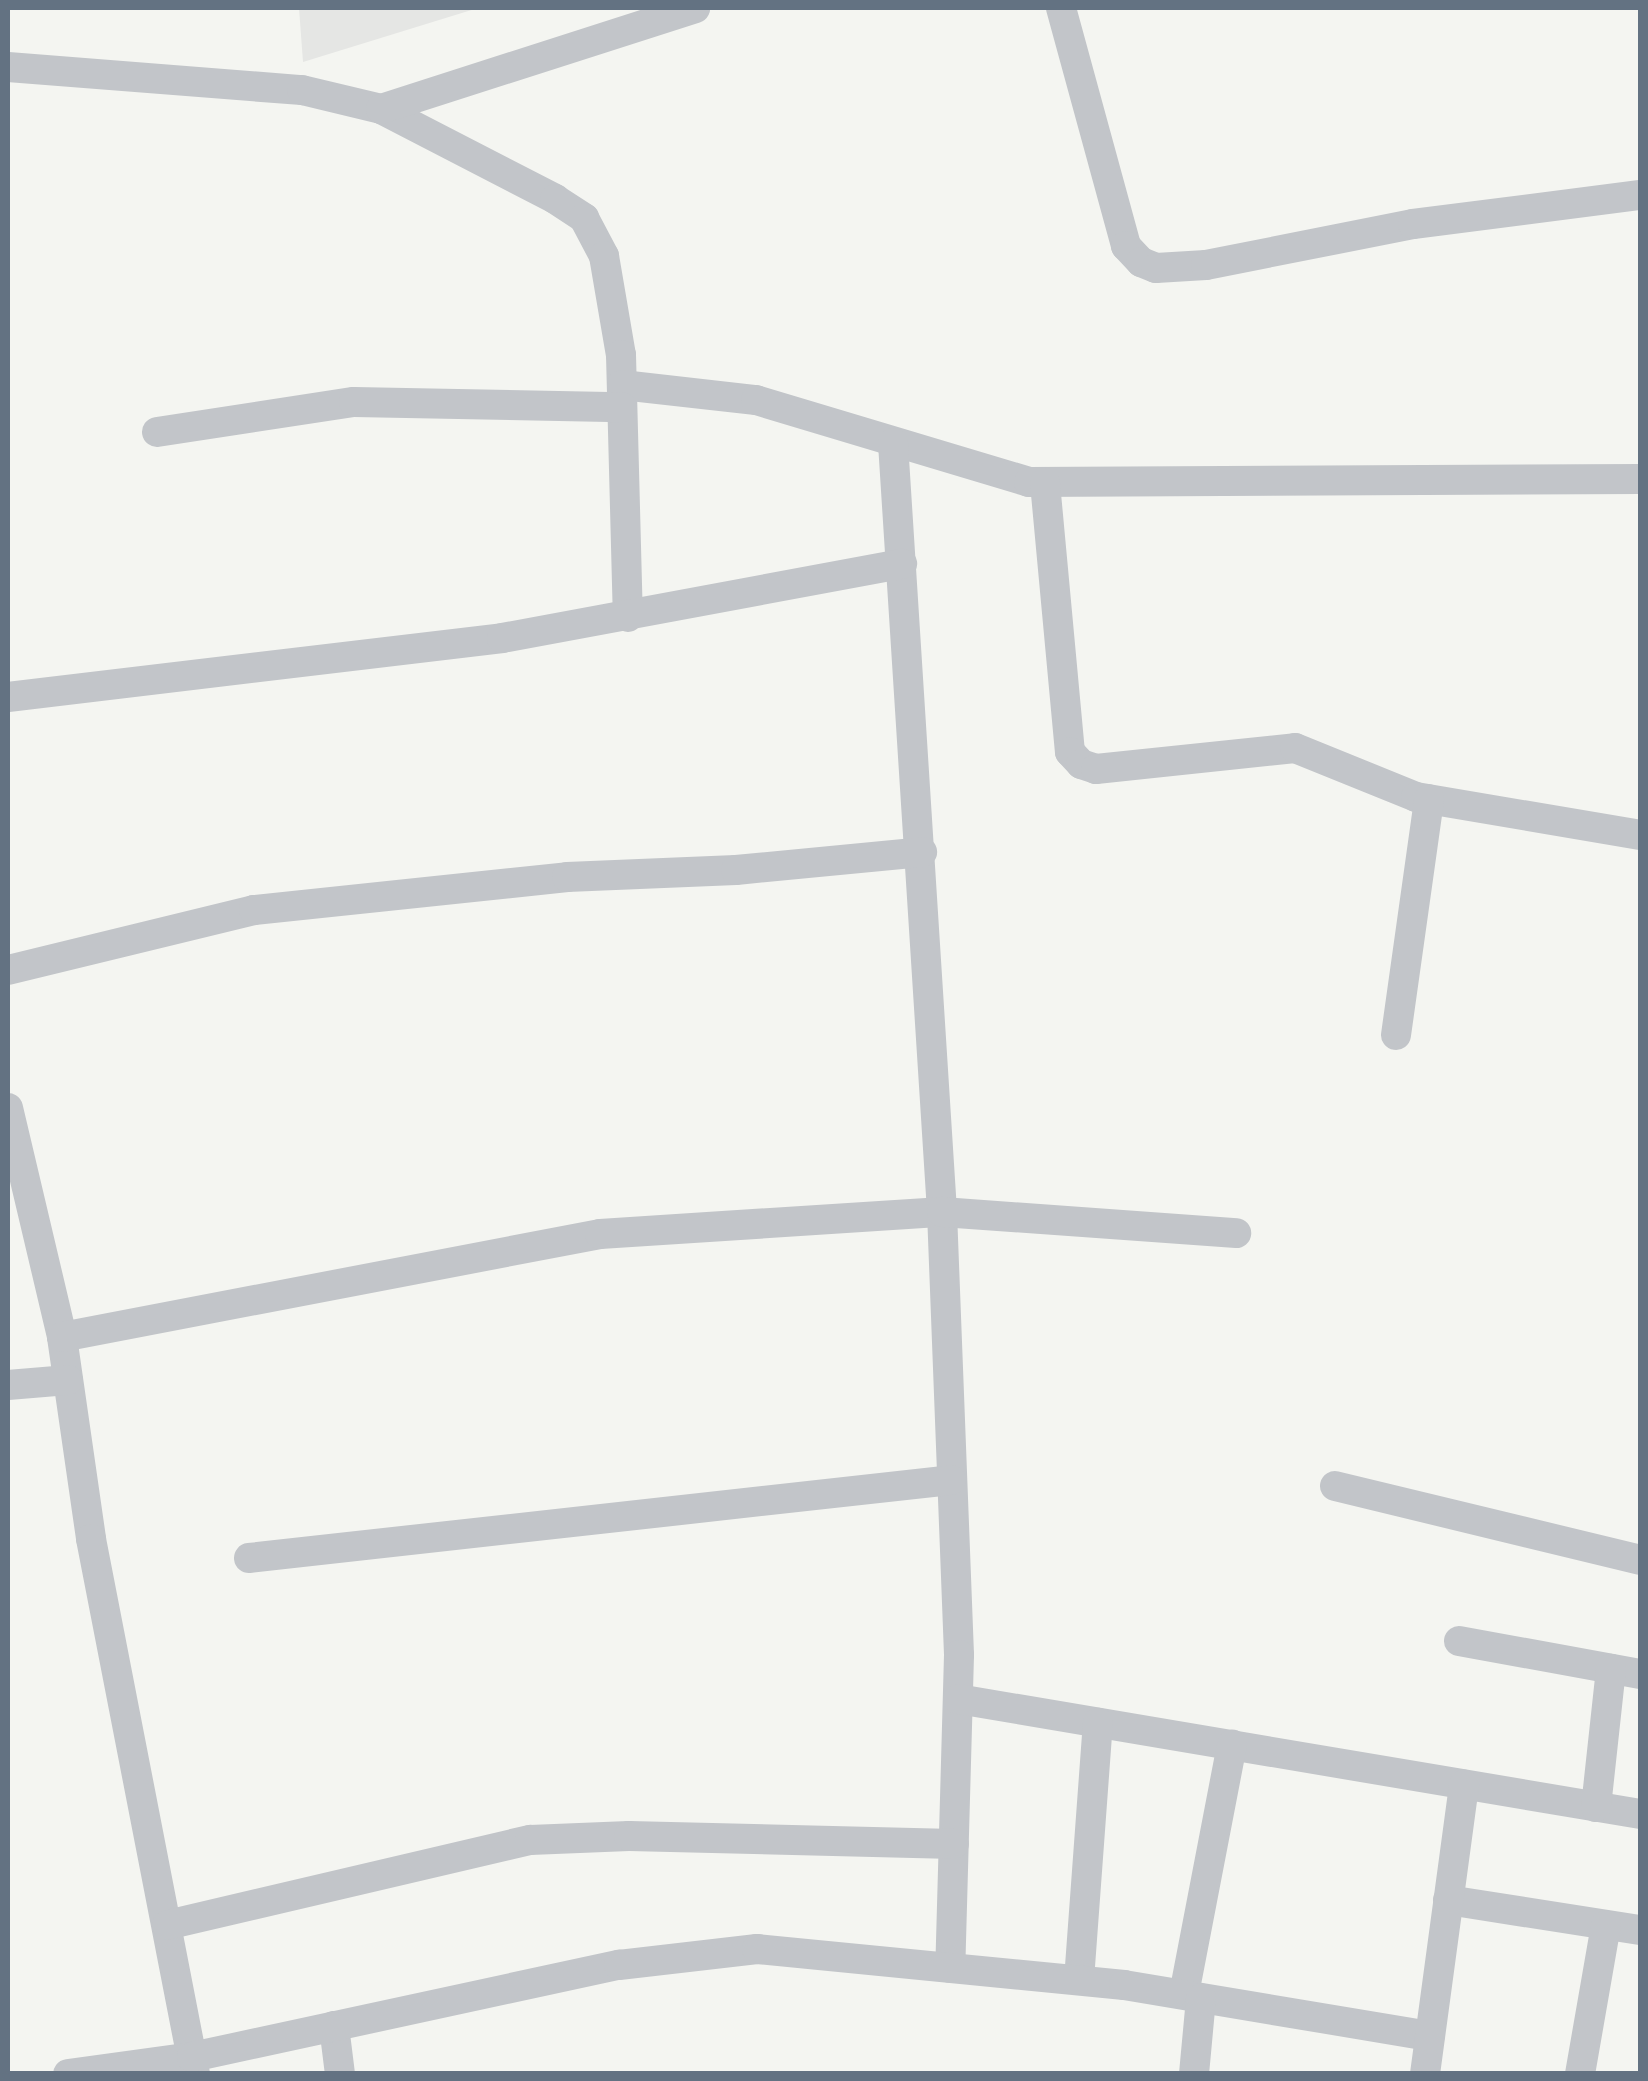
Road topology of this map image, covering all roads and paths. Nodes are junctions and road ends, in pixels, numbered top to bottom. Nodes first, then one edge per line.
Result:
1 (695, 8) edge
2 (1061, 8) edge
3 (8, 67) edge
4 (380, 109) junction
5 (1640, 195) edge
6 (622, 396) junction
7 (157, 432) dead end
8 (892, 443) junction
9 (1640, 479) edge
10 (1045, 483) junction
11 (902, 564) junction
12 (628, 617) junction
13 (8, 697) edge
14 (1429, 799) junction
15 (1640, 835) edge
16 (922, 852) junction
17 (8, 970) edge
18 (1396, 1035) dead end
19 (8, 1108) edge
20 (942, 1212) junction
21 (1236, 1233) dead end
22 (62, 1336) junction
23 (68, 1380) junction
24 (8, 1385) edge
25 (951, 1480) junction
26 (1335, 1486) dead end
27 (249, 1558) dead end
28 (1640, 1560) edge
29 (1460, 1641) dead end
30 (1626, 1672) edge
31 (958, 1699) junction
32 (1098, 1723) junction
33 (1232, 1745) junction
34 (1464, 1784) junction
35 (1596, 1807) junction
36 (1640, 1814) edge
37 (954, 1844) junction
38 (1448, 1900) junction
39 (1606, 1925) junction
40 (168, 1926) junction
41 (1640, 1930) edge
42 (950, 1968) junction
43 (1079, 1980) junction
44 (1192, 1996) junction
45 (334, 2026) junction
46 (1430, 2036) junction
47 (194, 2065) edge
48 (68, 2074) edge
49 (340, 2074) edge
50 (1194, 2074) edge
51 (1425, 2074) edge
52 (1580, 2074) edge

1 - 4 street
2 - 5 street
3 - 4 street
4 - 6 street
6 - 7 street
6 - 8 street
6 - 12 street
8 - 10 street
8 - 11 street
9 - 10 street
10 - 14 street
11 - 12 street
11 - 16 street
12 - 13 street
14 - 15 street
14 - 18 street
16 - 17 street
16 - 20 street
19 - 22 street
20 - 21 street
20 - 22 street
20 - 25 street
22 - 23 street
23 - 24 street
23 - 40 street
25 - 27 street
25 - 31 street
26 - 28 street
29 - 30 street
30 - 35 street
31 - 32 street
31 - 37 street
32 - 33 street
32 - 43 street
33 - 34 street
33 - 44 street
34 - 35 street
34 - 38 street
35 - 36 street
37 - 40 street
37 - 42 street
38 - 39 street
38 - 46 street
39 - 41 street
39 - 52 street
40 - 47 street
42 - 43 street
42 - 45 street
43 - 44 street
44 - 46 street
44 - 50 street
45 - 47 street
45 - 49 street
46 - 51 street
47 - 48 street

